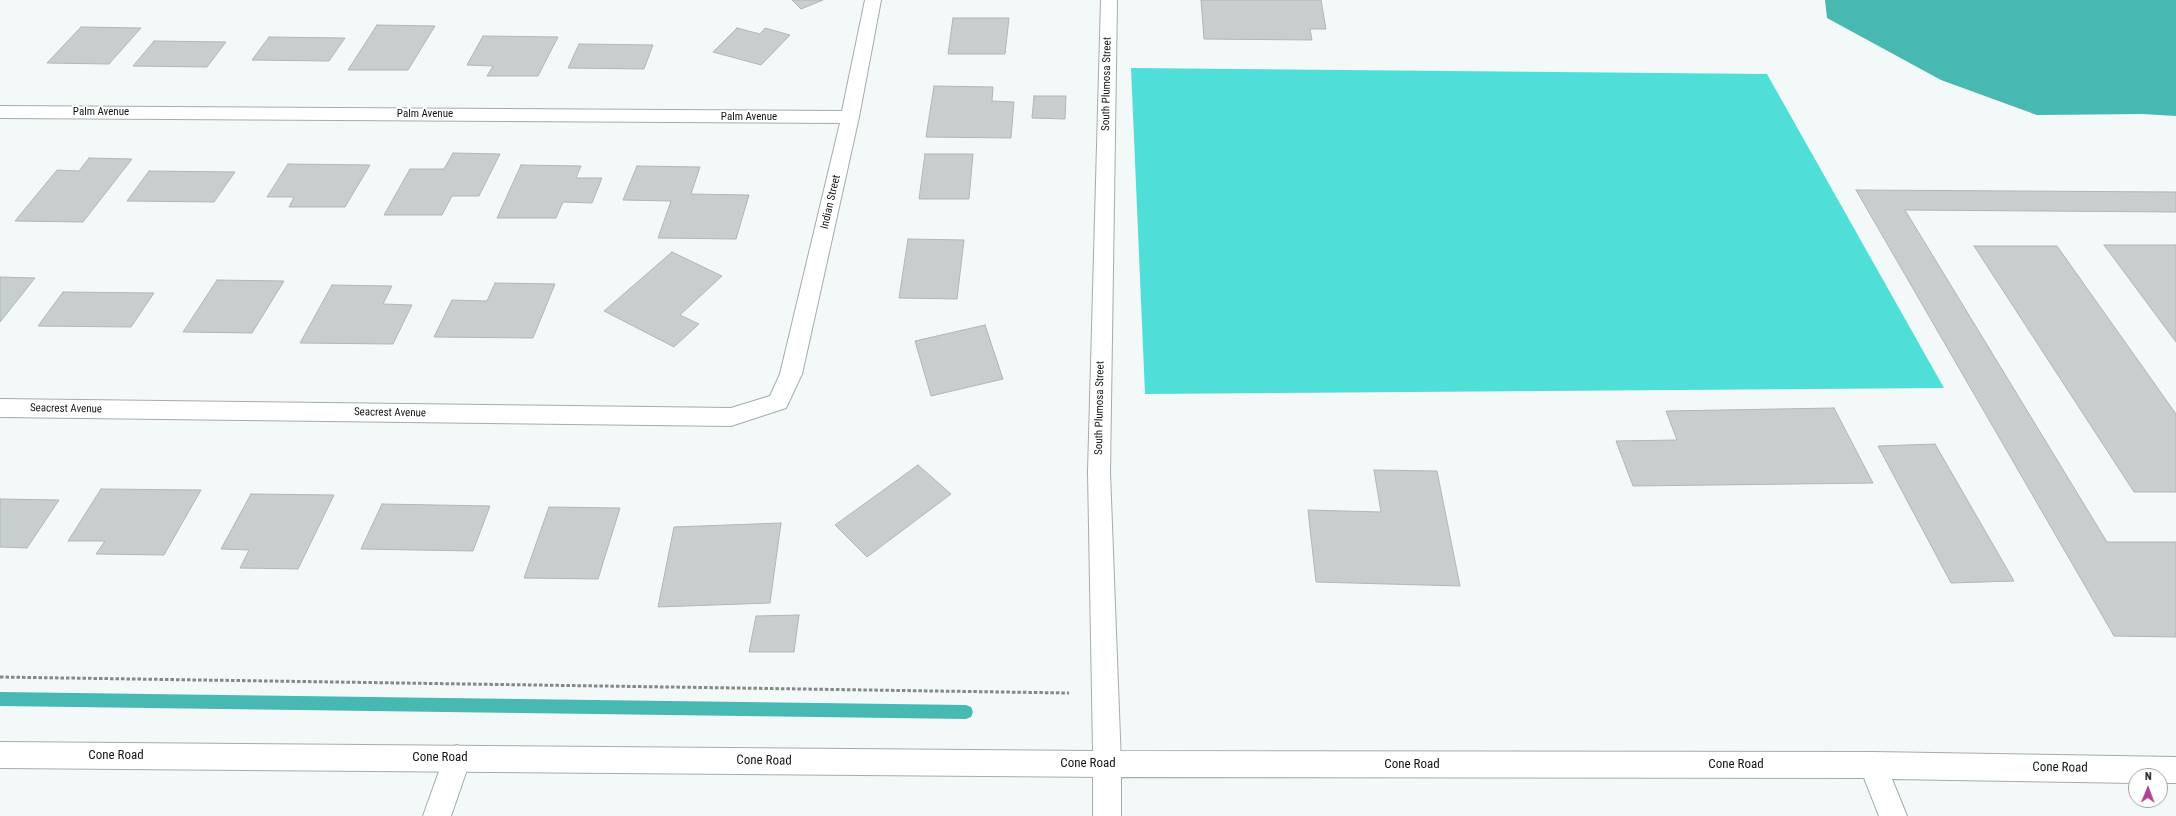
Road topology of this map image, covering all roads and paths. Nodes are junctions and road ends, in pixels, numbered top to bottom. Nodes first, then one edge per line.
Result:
1 (873, 0) edge
2 (1109, 0) edge
3 (0, 112) edge
4 (850, 117) junction
5 (778, 402) joint
6 (0, 408) edge
7 (0, 677) edge
8 (1105, 694) junction
9 (0, 755) edge
10 (457, 758) junction
11 (1107, 764) junction
12 (1873, 765) junction
13 (2176, 770) edge
14 (437, 816) edge
15 (1107, 816) edge
16 (1893, 816) edge

1 - 4 street, Indian Street
2 - 8 street, South Plumosa Street
3 - 4 street, Palm Avenue
4 - 5 street, Indian Street
5 - 6 street, Seacrest Avenue
7 - 8 path
8 - 11 street, South Plumosa Street
9 - 10 street, Cone Road
10 - 11 street, Cone Road
10 - 14 street
11 - 12 street, Cone Road
11 - 15 street, South Plumosa Street
12 - 13 street, Cone Road
12 - 16 street

